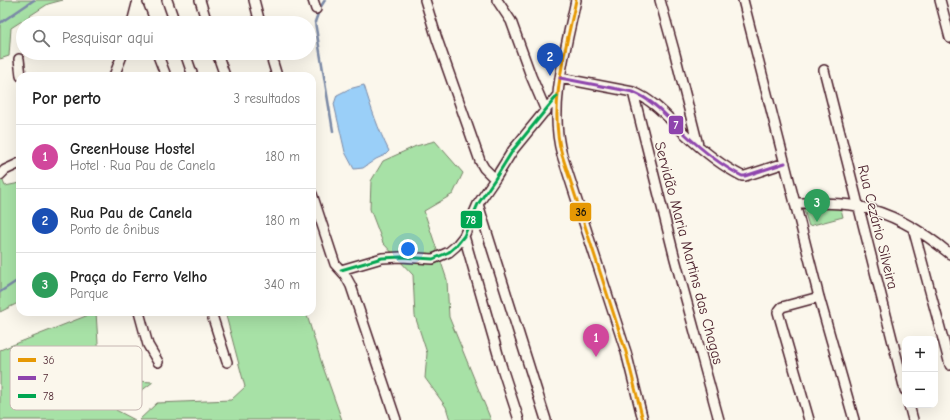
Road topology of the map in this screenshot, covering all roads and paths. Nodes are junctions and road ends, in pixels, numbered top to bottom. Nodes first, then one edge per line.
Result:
1 (167, 0) edge
2 (200, 0) edge
3 (254, 0) edge
4 (425, 0) edge
5 (498, 0) edge
6 (576, 0) edge
7 (660, 0) edge
8 (743, 0) edge
9 (940, 0) edge
10 (138, 2) edge
11 (134, 16) edge
12 (143, 16) edge
13 (173, 16) edge
14 (205, 16) edge
15 (258, 16) edge
16 (950, 38) edge
17 (18, 60) edge
18 (120, 60) edge
19 (160, 60) edge
20 (187, 60) edge
21 (219, 60) edge
22 (272, 60) edge
23 (824, 70) dead end
24 (20, 72) edge
25 (116, 72) edge
26 (164, 72) edge
27 (192, 72) edge
28 (224, 72) edge
29 (276, 72) edge
30 (560, 78) junction
31 (633, 92) junction
32 (557, 96) junction
33 (546, 111) junction
34 (698, 145) junction
35 (785, 163) junction
36 (16, 165) edge
37 (0, 175) edge
38 (492, 176) junction
39 (795, 203) junction
40 (478, 204) junction
41 (316, 206) edge
42 (858, 206) junction
43 (913, 228) junction
44 (464, 236) junction
45 (950, 254) edge
46 (341, 270) junction
47 (819, 297) junction
48 (140, 316) edge
49 (212, 316) edge
50 (158, 362) dead end
51 (227, 362) dead end
52 (950, 365) edge
53 (902, 378) edge
54 (910, 408) edge
55 (396, 420) edge
56 (519, 420) edge
57 (546, 420) edge
58 (643, 420) edge
59 (719, 420) edge
60 (809, 420) edge
61 (854, 420) edge
62 (913, 420) edge

1 - 13 street
2 - 14 street
3 - 15 street
4 - 38 street
5 - 33 street
6 - 30 street
7 - 34 street
8 - 35 street
9 - 16 street
10 - 11 street
10 - 12 street
17 - 24 street
18 - 25 street
19 - 26 street
20 - 27 street
21 - 28 street
22 - 29 street
23 - 42 street, Rua Cezário Silveira
30 - 31 street
30 - 32 street
31 - 34 street
31 - 59 street, Servidão Maria Martins das Chagas
32 - 33 street
32 - 58 street
33 - 38 street
34 - 35 street
35 - 39 street
36 - 37 street
38 - 40 street
39 - 42 street
39 - 47 street
40 - 44 street
40 - 57 street
41 - 46 street
42 - 43 street
42 - 53 street, Rua Cezário Silveira
43 - 45 street
43 - 52 street
44 - 46 street
44 - 56 street
46 - 55 street
47 - 60 street
47 - 61 street
48 - 50 street
49 - 51 street
54 - 62 street

